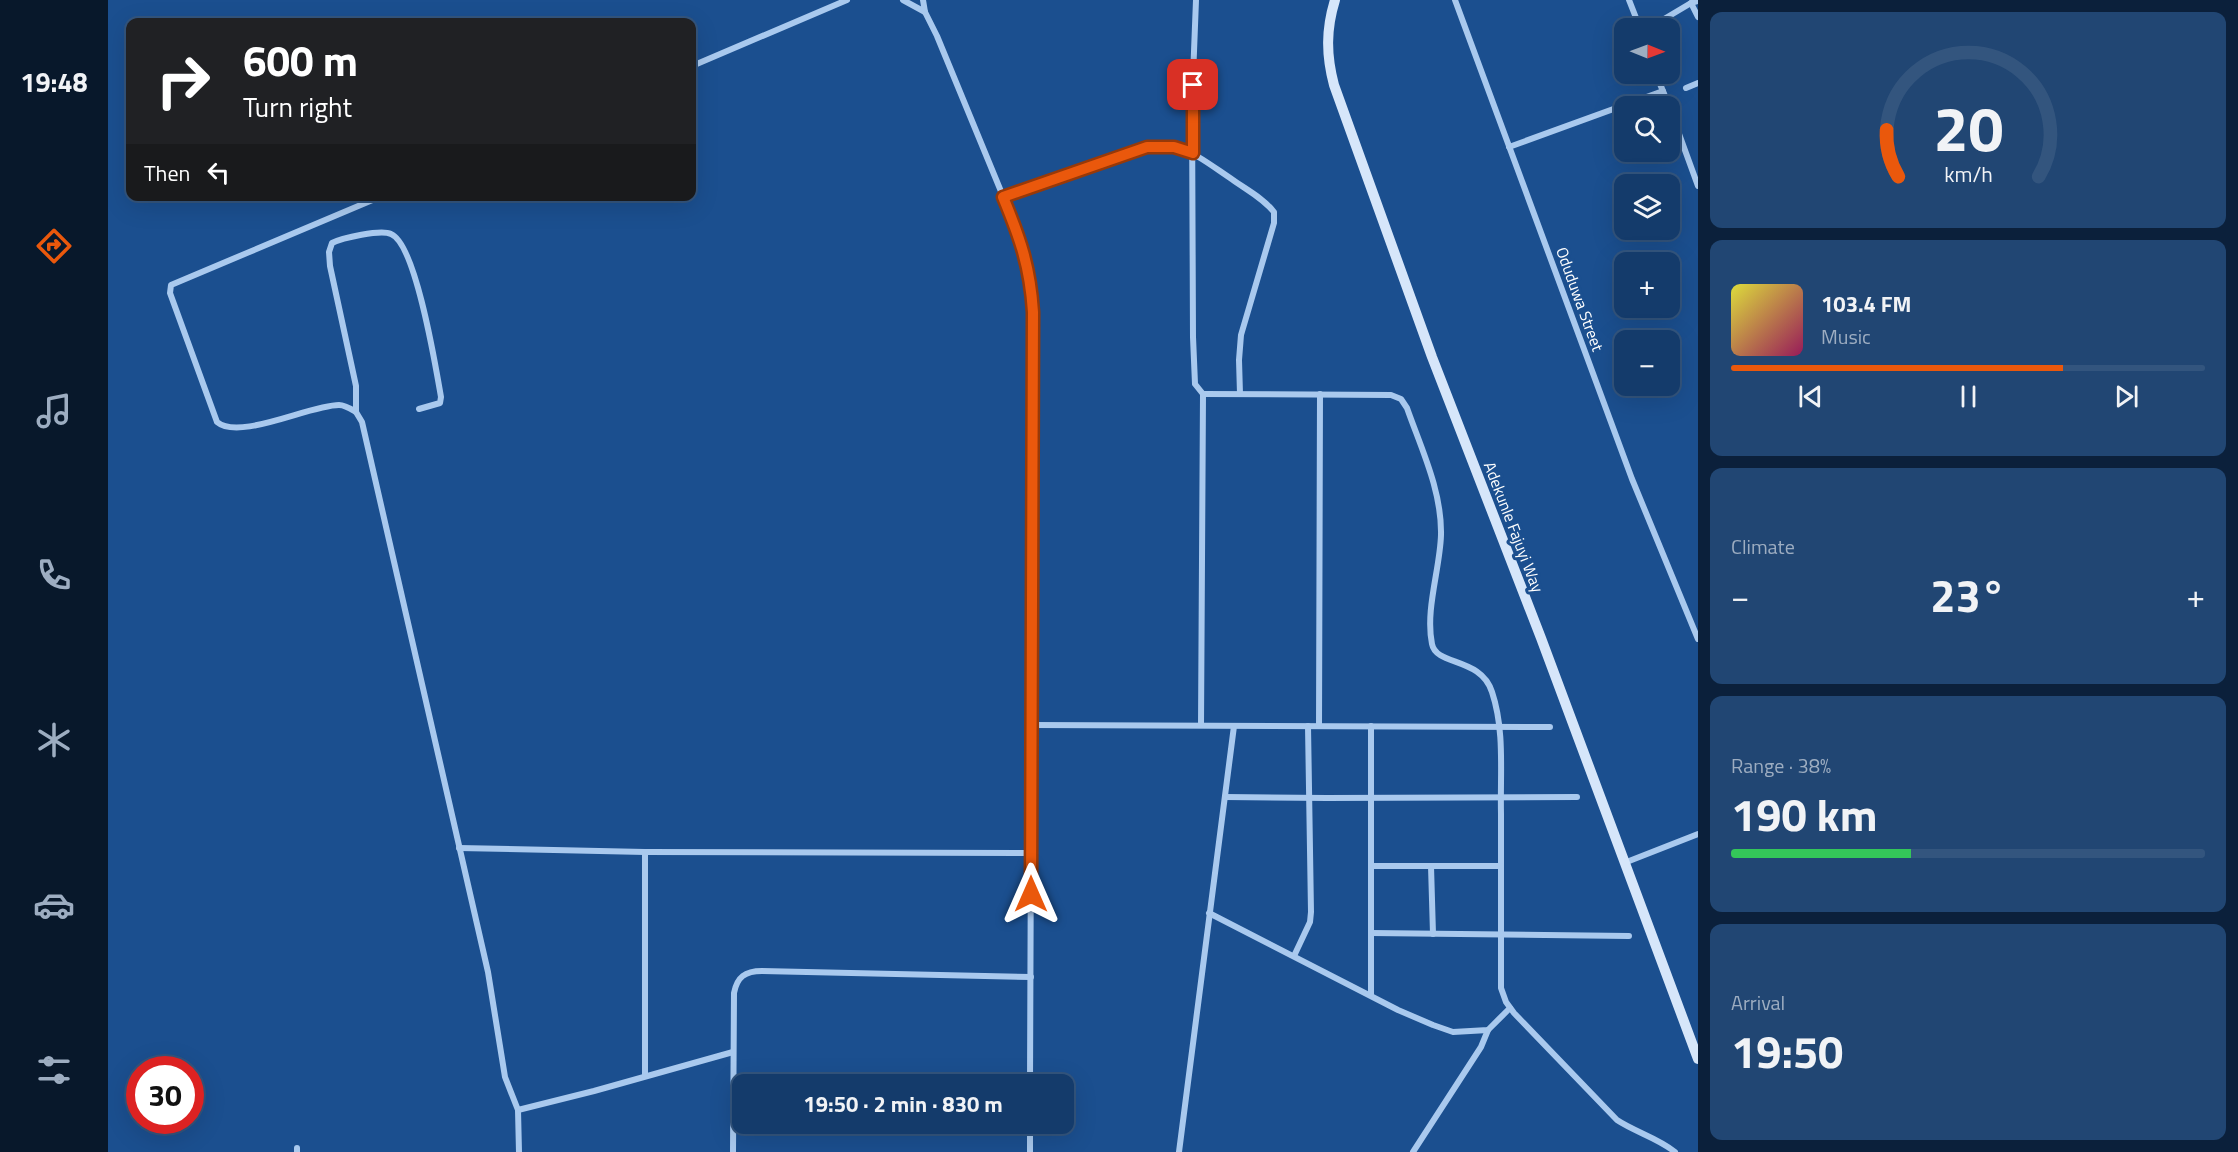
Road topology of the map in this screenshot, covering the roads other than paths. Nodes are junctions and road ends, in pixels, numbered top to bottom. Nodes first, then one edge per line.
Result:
1 (847, 0) edge
2 (903, 0) edge
3 (923, 0) edge
4 (1196, 0) edge
5 (1335, 0) edge
6 (1455, 0) edge
7 (1629, 0) edge
8 (1695, 2) edge
9 (925, 12) junction
10 (1698, 17) edge
11 (1636, 18) edge
12 (1667, 18) edge
13 (696, 64) edge
14 (1698, 83) edge
15 (1660, 84) edge
16 (1686, 88) dead end
17 (1663, 91) junction
18 (1665, 96) edge
19 (1680, 138) edge
20 (1509, 147) junction
21 (1193, 153) junction
22 (1698, 186) edge
23 (1003, 197) junction
24 (370, 201) edge
25 (1203, 394) junction
26 (1240, 394) junction
27 (1320, 394) junction
28 (420, 409) dead end
29 (356, 412) junction
30 (1698, 639) edge
31 (1032, 725) junction
32 (1201, 725) junction
33 (1234, 726) junction
34 (1308, 726) junction
35 (1319, 726) junction
36 (1371, 726) junction
37 (1500, 727) junction
38 (1551, 727) dead end
39 (1225, 796) junction
40 (1577, 797) dead end
41 (1311, 798) junction
42 (1371, 798) junction
43 (1501, 798) junction
44 (1698, 834) edge
45 (459, 848) junction
46 (645, 852) junction
47 (1031, 853) junction
48 (1624, 863) junction
49 (1371, 866) junction
50 (1431, 866) junction
51 (1501, 866) junction
52 (1209, 913) junction
53 (1371, 933) junction
54 (1433, 934) junction
55 (1501, 935) junction
56 (1629, 936) dead end
57 (1294, 956) junction
58 (1031, 977) junction
59 (1371, 995) junction
60 (1510, 1008) junction
61 (1488, 1030) junction
62 (734, 1052) junction
63 (1698, 1059) edge
64 (1030, 1074) edge
65 (645, 1076) junction
66 (518, 1110) junction
67 (1030, 1134) edge
68 (519, 1152) edge
69 (733, 1152) edge
70 (1030, 1152) edge
71 (1179, 1152) edge
72 (1413, 1152) edge
73 (1675, 1152) edge

1 - 13 street
2 - 9 street
3 - 9 street
4 - 21 street
5 - 48 street, Adekunle Fajuyi Way
6 - 20 street, Oduduwa Street
7 - 11 street
8 - 10 street
8 - 12 street
9 - 23 street
14 - 16 street
15 - 17 street
17 - 18 street
17 - 20 street
19 - 22 street
20 - 30 street, Oduduwa Street
21 - 23 street
21 - 25 street
21 - 26 street
23 - 31 street
24 - 29 street
25 - 26 street
25 - 32 street
26 - 27 street
27 - 35 street
27 - 37 street
28 - 29 street
29 - 45 street
31 - 32 street
31 - 47 street
32 - 33 street
33 - 34 street
33 - 39 street
34 - 35 street
34 - 41 street
35 - 36 street
36 - 37 street
36 - 42 street
37 - 38 street
37 - 43 street
39 - 41 street
39 - 52 street
40 - 43 street
41 - 42 street
41 - 57 street
42 - 43 street
42 - 49 street
43 - 51 street
44 - 48 street
45 - 46 street
45 - 66 street
46 - 47 street
46 - 65 street
47 - 58 street
48 - 63 street, Adekunle Fajuyi Way
49 - 50 street
49 - 53 street
50 - 51 street
50 - 54 street
51 - 55 street
52 - 57 street
52 - 71 street
53 - 54 street
53 - 59 street
54 - 55 street
55 - 56 street
55 - 60 street
57 - 59 street
58 - 62 street
58 - 64 street
59 - 61 street
60 - 61 street
60 - 73 street
61 - 72 street
62 - 65 street
62 - 69 street
65 - 66 street
66 - 68 street
67 - 70 street

